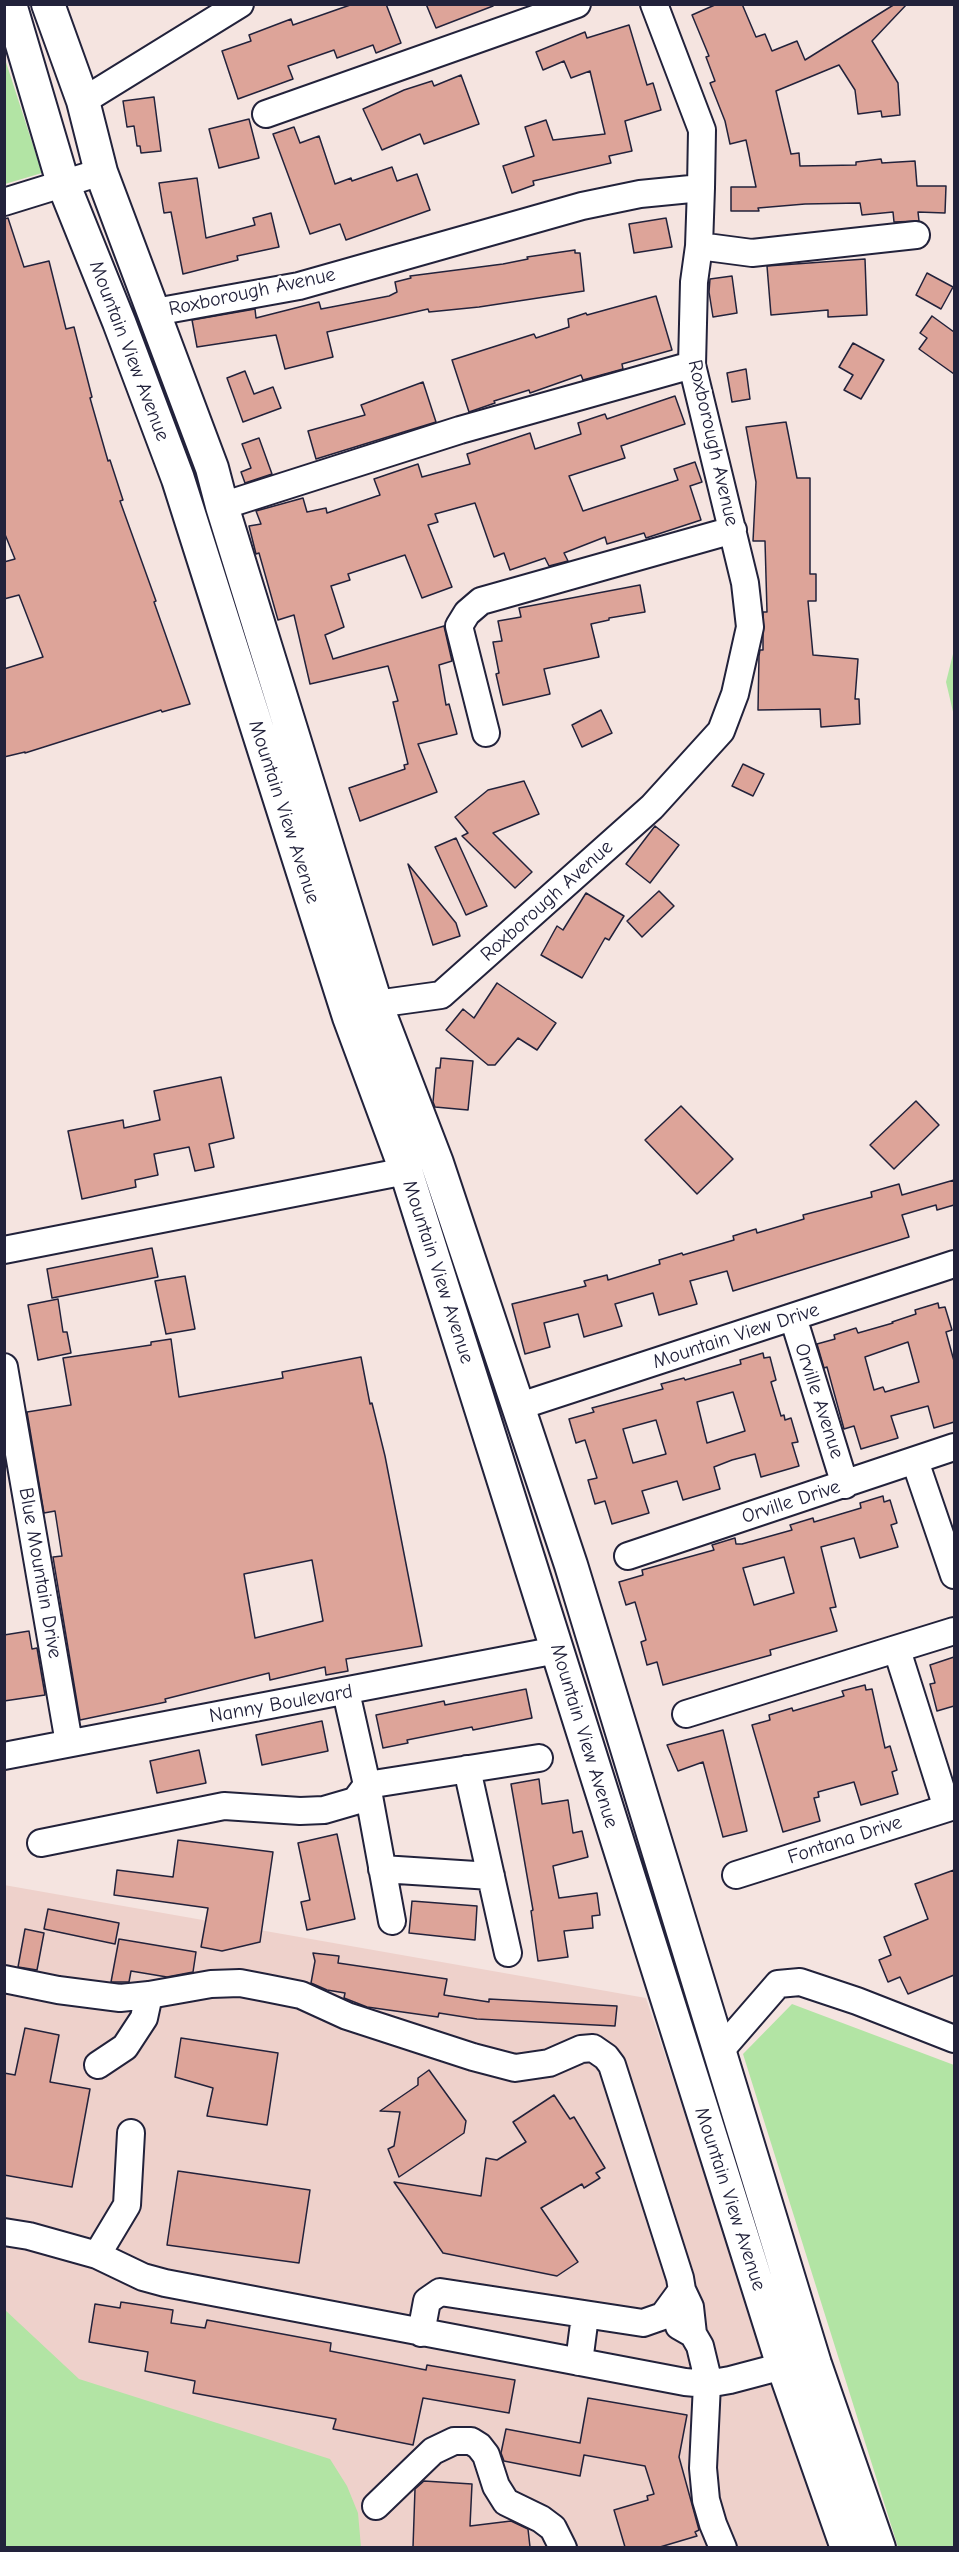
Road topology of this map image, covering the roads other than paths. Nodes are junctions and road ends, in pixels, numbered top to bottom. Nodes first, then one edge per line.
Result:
1 (240, 4) edge
2 (577, 4) edge
3 (654, 4) edge
4 (49, 8) edge
5 (14, 17) edge
6 (83, 101) junction
7 (266, 114) dead end
8 (101, 172) junction
9 (63, 183) junction
10 (701, 188) junction
11 (4, 202) edge
12 (916, 235) dead end
13 (699, 246) junction
14 (155, 312) junction
15 (692, 365) junction
16 (212, 468) junction
17 (178, 479) junction
18 (222, 506) junction
19 (733, 530) junction
20 (486, 733) dead end
21 (376, 1004) junction
22 (406, 1171) junction
23 (448, 1200) junction
24 (419, 1213) junction
25 (4, 1250) edge
26 (954, 1264) edge
27 (793, 1317) junction
28 (4, 1367) edge
29 (517, 1407) junction
30 (954, 1448) edge
31 (915, 1461) junction
32 (846, 1485) junction
33 (563, 1543) junction
34 (628, 1556) dead end
35 (529, 1558) junction
36 (954, 1575) edge
37 (954, 1631) edge
38 (557, 1650) junction
39 (897, 1650) junction
40 (346, 1692) junction
41 (686, 1714) dead end
42 (69, 1743) junction
43 (4, 1756) edge
44 (539, 1758) dead end
45 (467, 1769) junction
46 (367, 1785) junction
47 (951, 1807) edge
48 (41, 1843) dead end
49 (382, 1869) junction
50 (736, 1875) dead end
51 (491, 1876) junction
52 (392, 1921) dead end
53 (508, 1953) dead end
54 (4, 1979) edge
55 (149, 1995) junction
56 (954, 2039) edge
57 (719, 2052) junction
58 (98, 2065) dead end
59 (131, 2133) dead end
60 (4, 2232) edge
61 (97, 2255) junction
62 (682, 2290) junction
63 (585, 2316) junction
64 (663, 2316) junction
65 (421, 2333) junction
66 (693, 2334) junction
67 (579, 2362) junction
68 (783, 2366) junction
69 (707, 2384) junction
70 (376, 2506) dead end
71 (563, 2547) edge
72 (723, 2547) edge
73 (847, 2547) edge
74 (879, 2547) edge

1 - 6 street
2 - 7 street
3 - 10 street
4 - 5 main road
4 - 6 main road, Mountain View Avenue
5 - 9 main road, Mountain View Avenue
6 - 8 main road, Mountain View Avenue
8 - 9 street
8 - 14 main road, Mountain View Avenue
9 - 11 street
9 - 17 main road, Mountain View Avenue
10 - 13 street, Roxborough Avenue
10 - 14 street, Roxborough Avenue
12 - 13 street
13 - 15 street, Roxborough Avenue
14 - 16 main road, Mountain View Avenue
15 - 18 street
15 - 19 street, Roxborough Avenue
16 - 17 main road
16 - 18 main road, Mountain View Avenue
17 - 22 main road, Mountain View Avenue
18 - 21 main road, Mountain View Avenue
19 - 20 street
19 - 21 street, Roxborough Avenue
21 - 23 main road, Mountain View Avenue
22 - 24 main road, Mountain View Avenue
22 - 25 street
23 - 24 main road
23 - 29 main road, Mountain View Avenue
24 - 35 main road, Mountain View Avenue
26 - 27 street, Mountain View Drive
27 - 29 street, Mountain View Drive
27 - 32 street, Orville Avenue
28 - 42 street, Blue Mountain Drive
29 - 33 main road, Mountain View Avenue
30 - 31 street, Orville Drive
31 - 32 street, Orville Drive
31 - 36 street
32 - 34 street, Orville Drive
33 - 35 main road
33 - 57 main road, Mountain View Avenue
35 - 38 main road, Mountain View Avenue
37 - 39 street
38 - 40 street, Nanny Boulevard
38 - 68 main road, Mountain View Avenue
39 - 41 street
39 - 47 street
40 - 42 street, Nanny Boulevard
40 - 46 street
42 - 43 street, Nanny Boulevard
44 - 45 street
45 - 46 street
45 - 51 street
46 - 48 street
46 - 49 street
47 - 50 street, Fontana Drive
49 - 51 street
49 - 52 street
51 - 53 street
54 - 55 street
55 - 58 street
55 - 62 street
56 - 57 street
57 - 74 main road, Mountain View Avenue
59 - 61 street
60 - 61 street
61 - 65 street
62 - 64 street
62 - 66 street
63 - 64 street
63 - 65 street
63 - 67 street
64 - 66 street
65 - 67 street
66 - 69 street
67 - 69 street
68 - 69 street
68 - 73 main road, Mountain View Avenue
69 - 72 street
70 - 71 street

